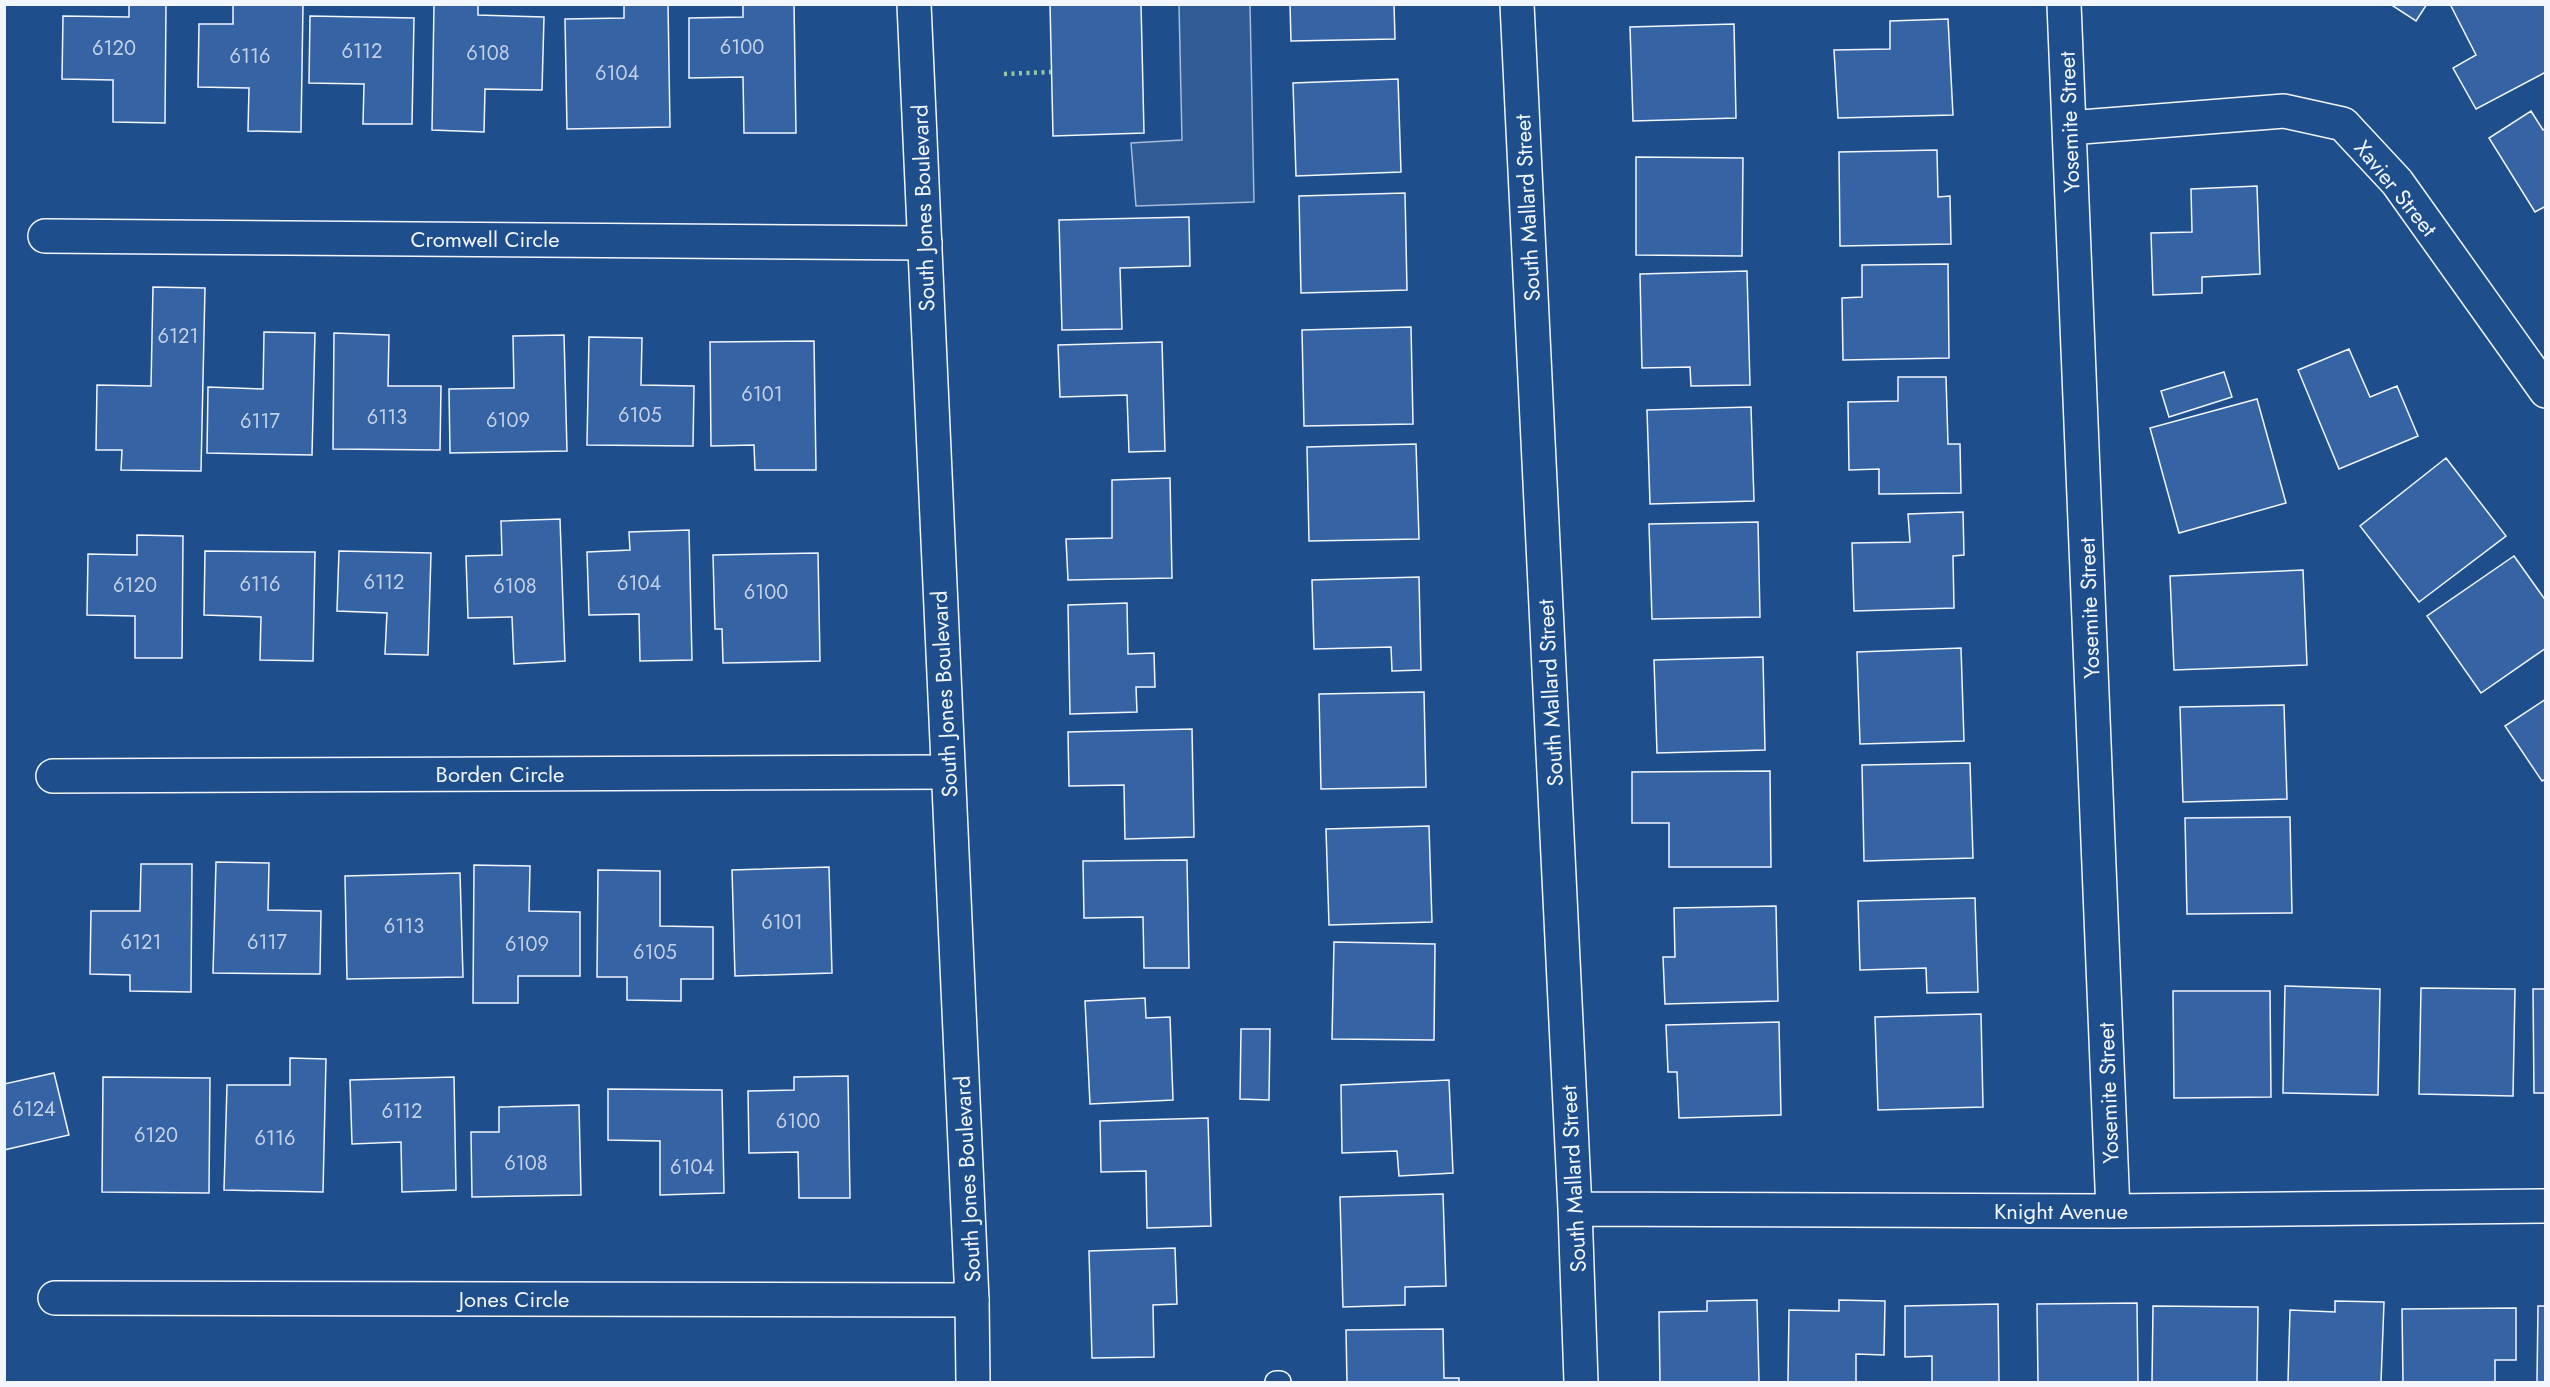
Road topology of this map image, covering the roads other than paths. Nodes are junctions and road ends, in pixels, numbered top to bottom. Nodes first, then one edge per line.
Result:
1 (914, 4) edge
2 (1517, 4) edge
3 (2064, 4) edge
4 (2069, 128) junction
5 (45, 236) dead end
6 (925, 243) junction
7 (2546, 391) edge
8 (947, 772) junction
9 (53, 776) dead end
10 (2546, 1206) edge
11 (1575, 1209) junction
12 (2113, 1211) junction
13 (55, 1298) dead end
14 (972, 1300) junction
15 (973, 1383) edge
16 (1581, 1383) edge

1 - 6 street, South Jones Boulevard
2 - 11 street, South Mallard Street
3 - 4 street, Yosemite Street
4 - 7 street, Xavier Street
4 - 12 street, Yosemite Street
5 - 6 street, Cromwell Circle
6 - 8 street, South Jones Boulevard
8 - 9 street, Borden Circle
8 - 14 street, South Jones Boulevard
10 - 12 street, Knight Avenue
11 - 12 street, Knight Avenue
11 - 16 street, South Mallard Street
13 - 14 street, Jones Circle
14 - 15 street, South Jones Boulevard

